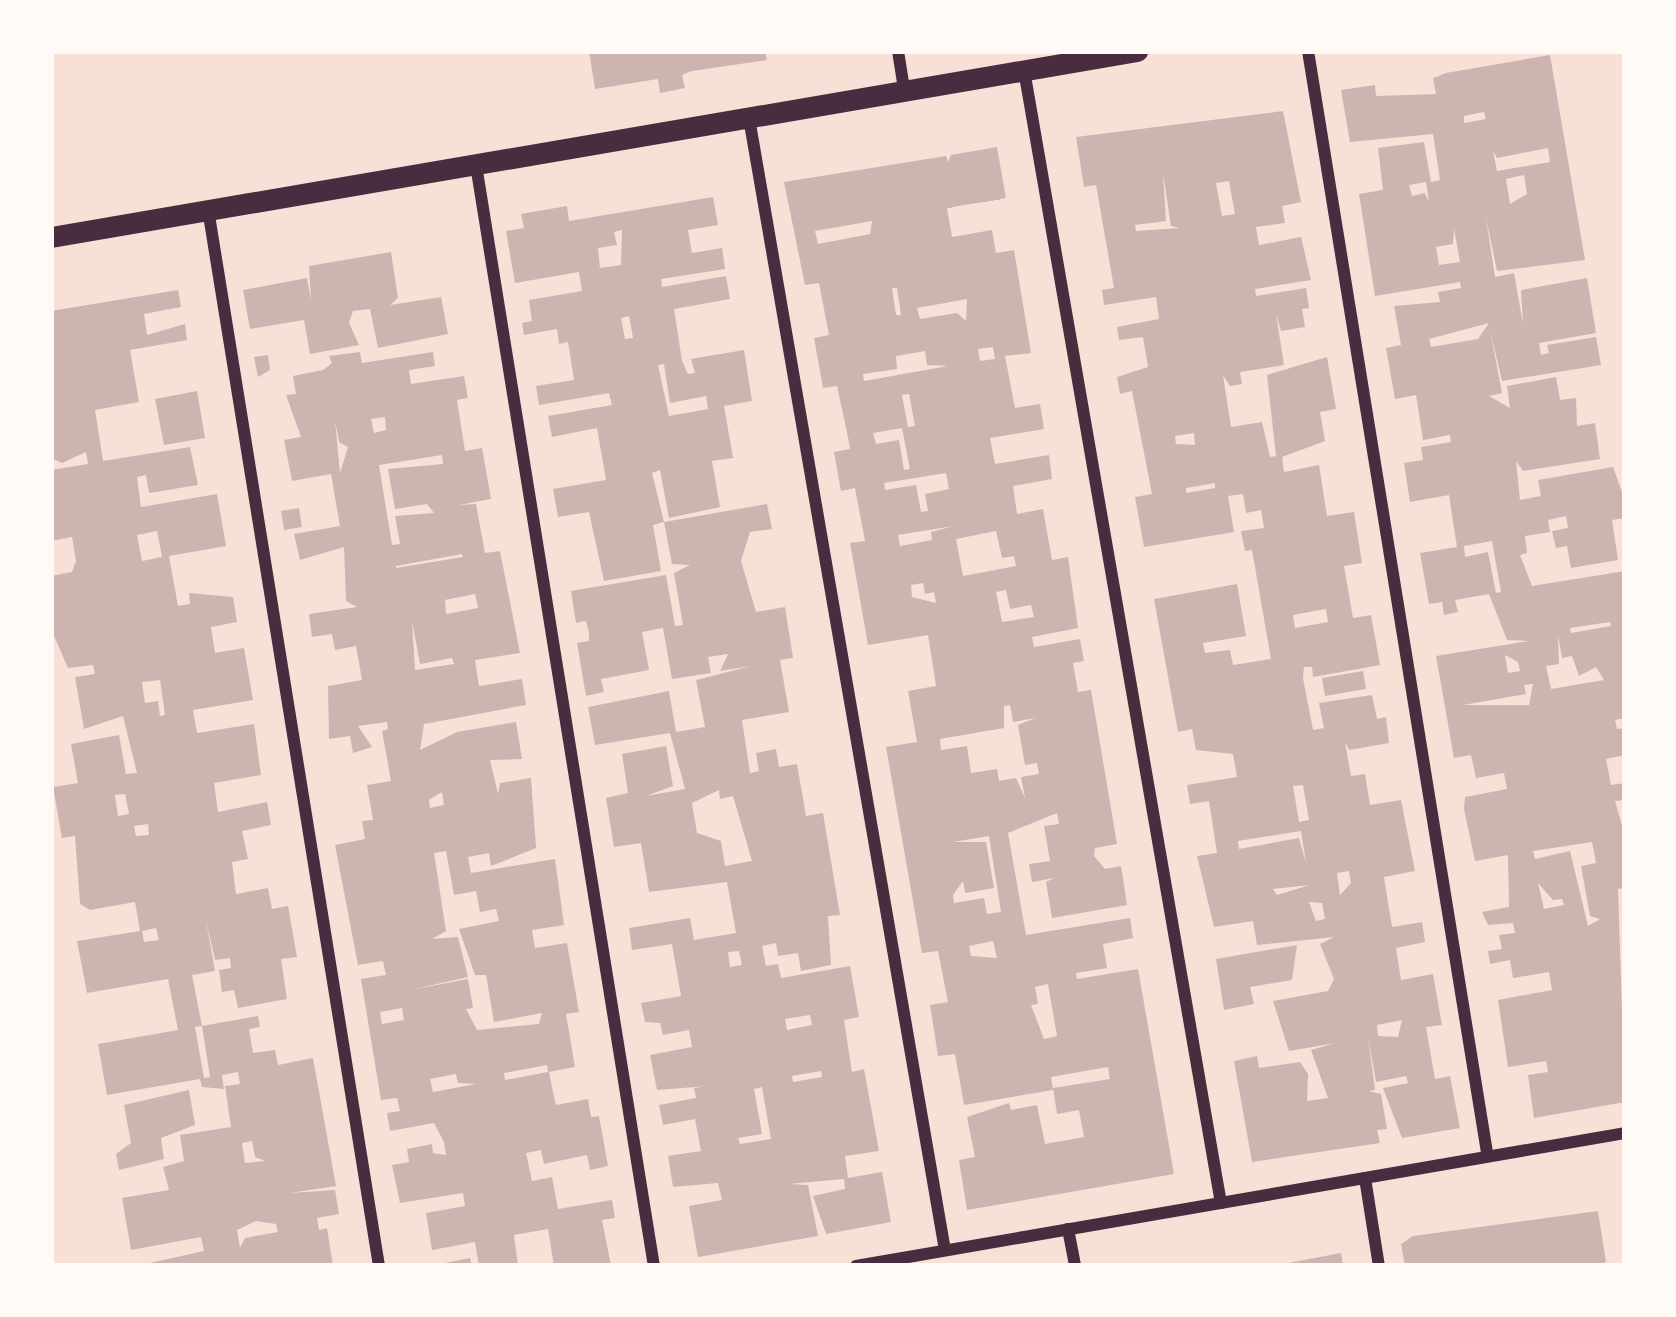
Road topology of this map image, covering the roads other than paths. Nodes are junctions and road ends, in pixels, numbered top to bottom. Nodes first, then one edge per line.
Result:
1 (898, 51) edge
2 (1137, 51) edge
3 (1308, 51) edge
4 (1024, 68) junction
5 (904, 87) junction
6 (748, 118) junction
7 (476, 165) junction
8 (208, 209) junction
9 (51, 237) edge
10 (1625, 1133) edge
11 (1487, 1153) junction
12 (1365, 1178) junction
13 (1221, 1203) junction
14 (1068, 1229) junction
15 (944, 1250) junction
16 (379, 1266) edge
17 (654, 1266) edge
18 (856, 1266) edge
19 (1075, 1266) edge
20 (1379, 1266) edge

1 - 5 street
2 - 4 street
3 - 11 street
4 - 5 street
4 - 13 street
5 - 6 street
6 - 7 street
6 - 15 street
7 - 8 street
7 - 17 street
8 - 9 street
8 - 16 street
10 - 11 street
11 - 12 street
12 - 13 street
12 - 20 street
13 - 14 street
14 - 15 street
14 - 19 street
15 - 18 street

